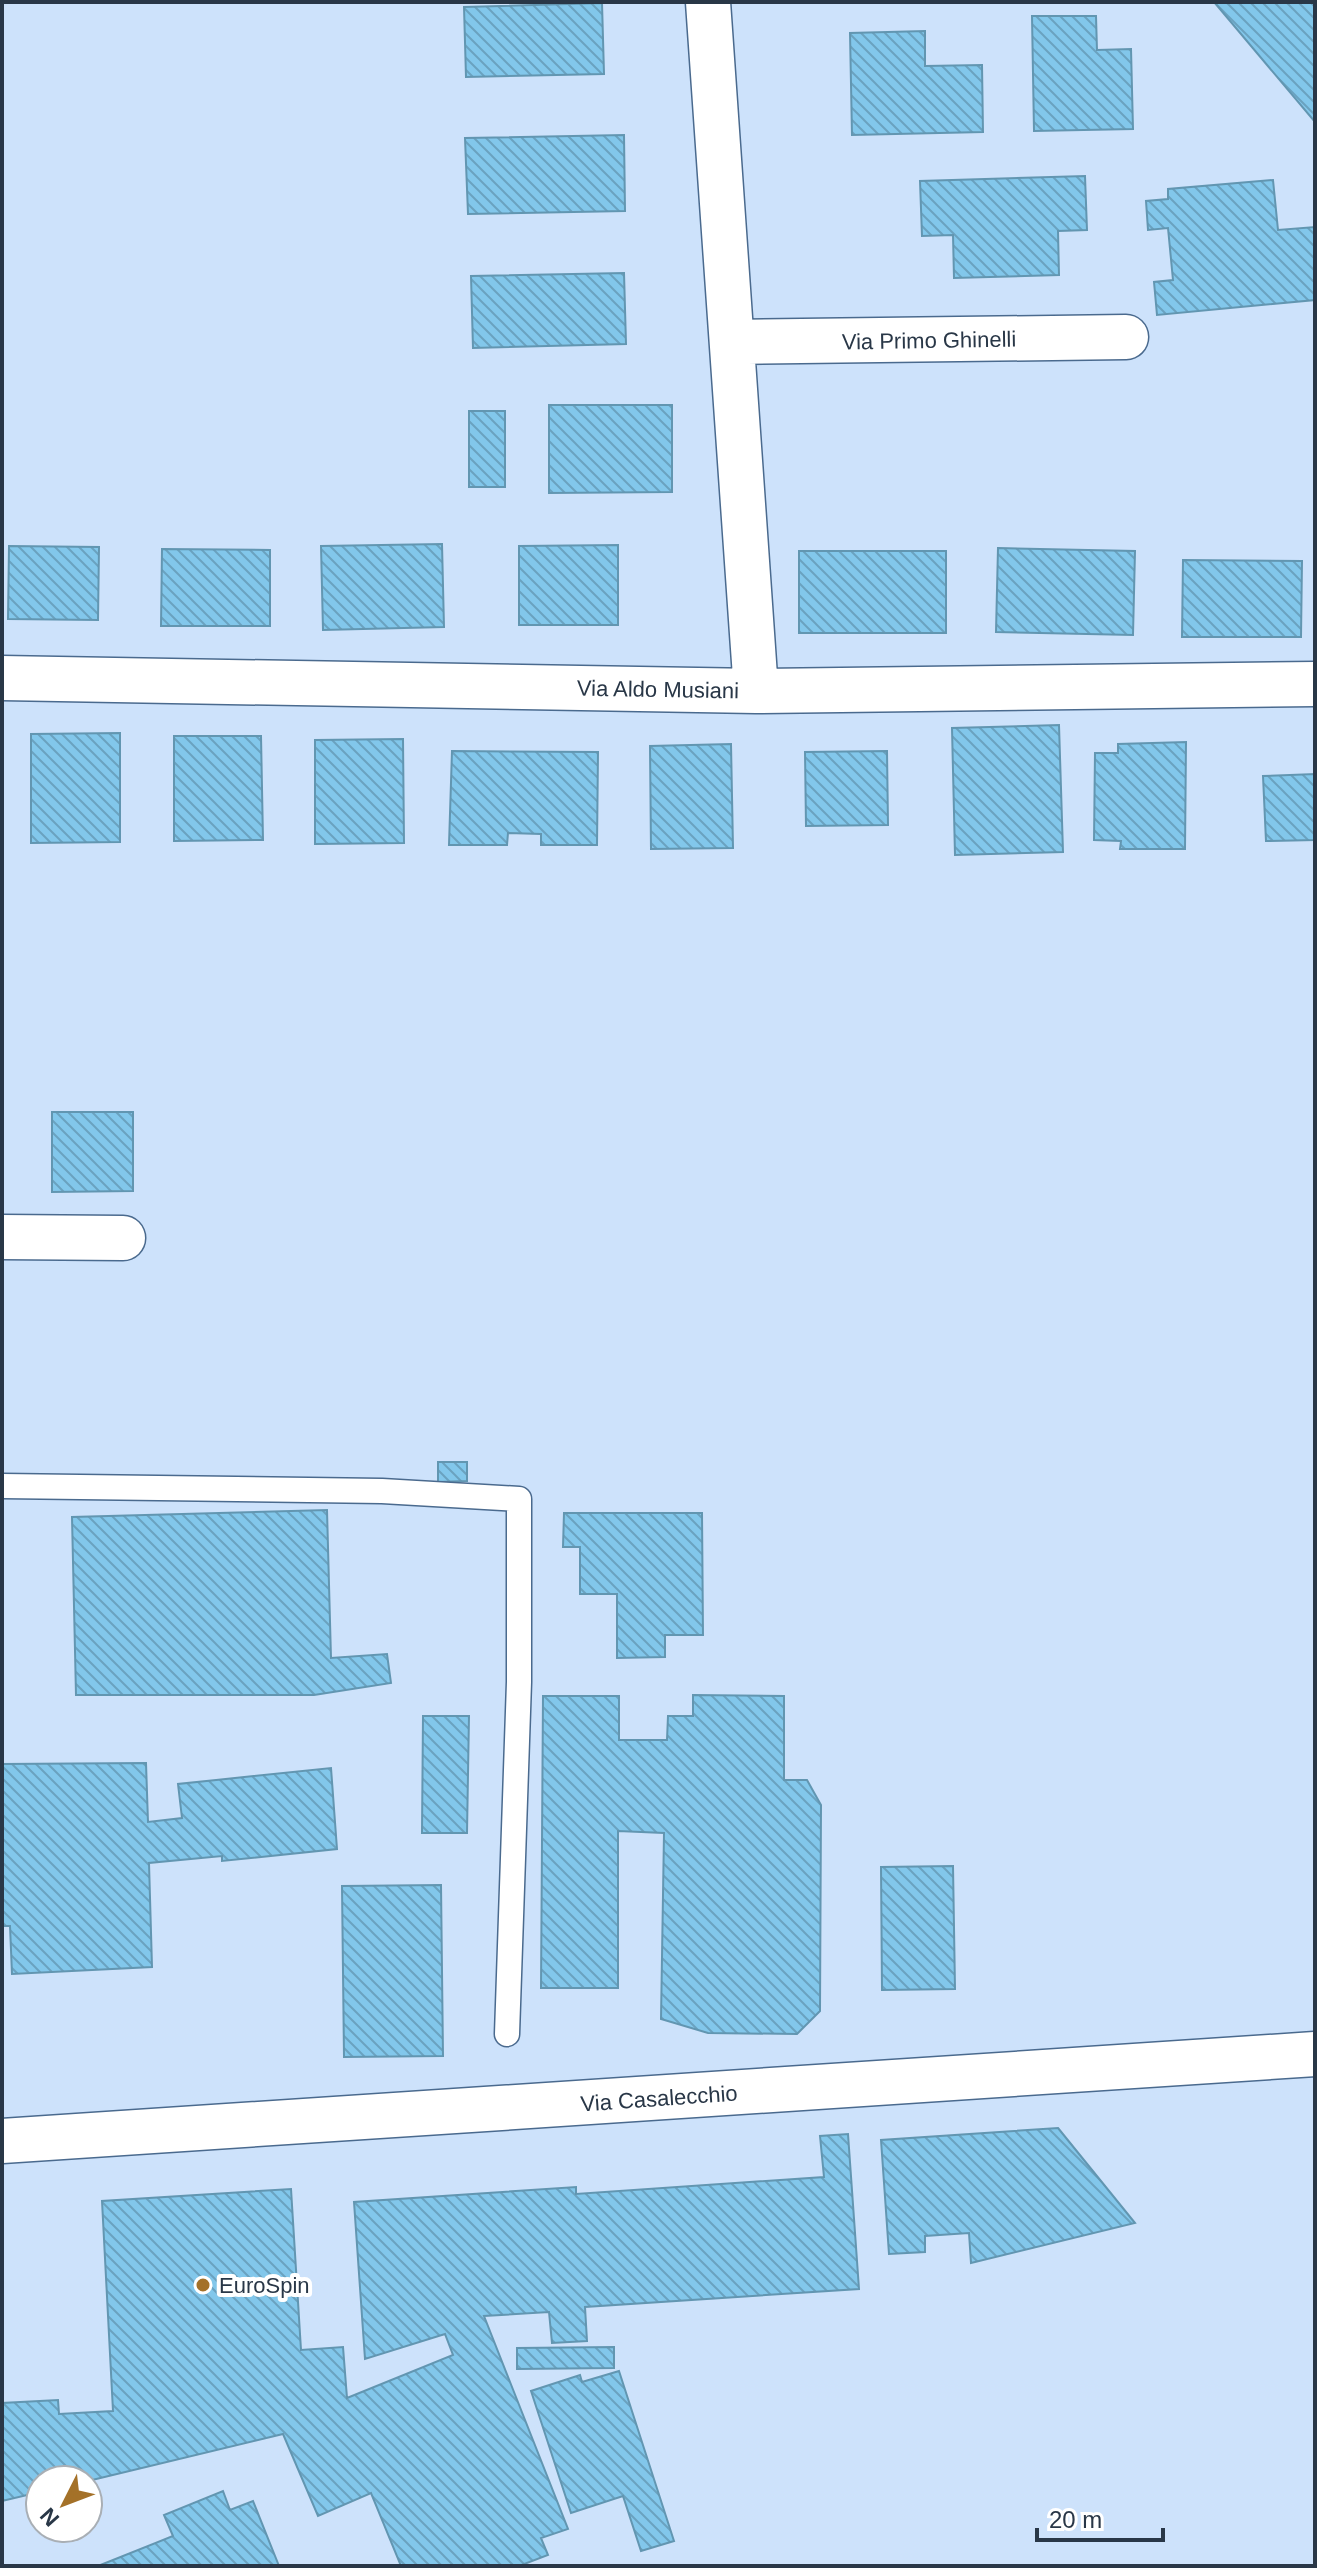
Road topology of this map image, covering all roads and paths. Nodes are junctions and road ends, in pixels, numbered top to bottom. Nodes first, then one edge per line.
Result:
1 (708, 2) edge
2 (1126, 337) dead end
3 (732, 342) junction
4 (2, 678) edge
5 (1315, 684) edge
6 (756, 691) junction
7 (2, 1237) edge
8 (123, 1238) dead end
9 (2, 1486) edge
10 (507, 2034) dead end
11 (1315, 2054) edge
12 (2, 2141) edge

1 - 3 street
2 - 3 street, Via Primo Ghinelli
3 - 6 street
4 - 6 street, Via Aldo Musiani
5 - 6 street, Via Aldo Musiani
7 - 8 street
9 - 10 lane
11 - 12 street, Via Casalecchio

